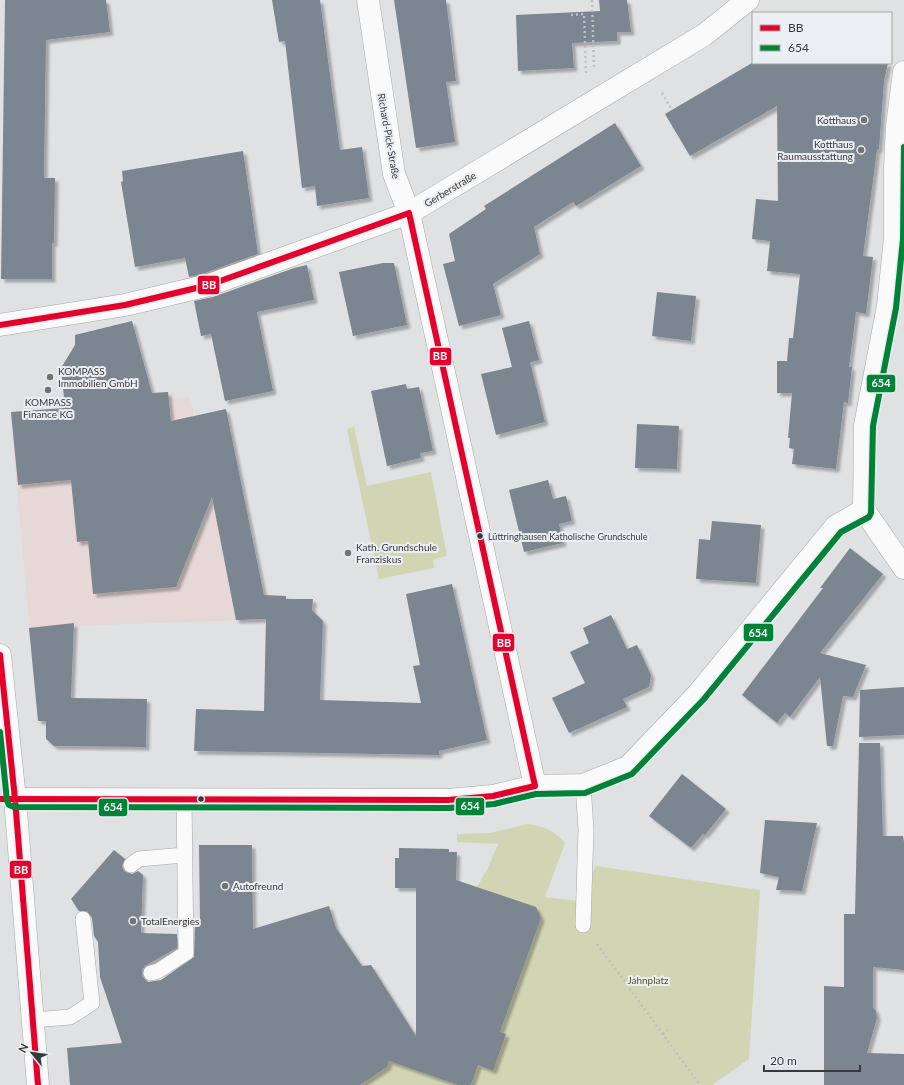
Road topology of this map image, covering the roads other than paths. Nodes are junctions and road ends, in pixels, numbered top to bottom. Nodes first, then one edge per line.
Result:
1 (368, 0) edge
2 (748, 0) edge
3 (904, 72) edge
4 (409, 213) junction
5 (0, 325) edge
6 (864, 510) junction
7 (904, 568) edge
8 (0, 655) edge
9 (1, 686) edge
10 (583, 785) junction
11 (535, 786) junction
12 (8, 799) edge
13 (184, 799) junction
14 (184, 855) junction
15 (132, 865) dead end
16 (83, 919) dead end
17 (583, 925) road end
18 (151, 973) dead end
19 (33, 1020) junction
20 (38, 1085) edge

1 - 4 street, Richard-Pick-Straße
2 - 4 street, Gerberstraße
3 - 6 street
4 - 5 street, Gerberstraße
4 - 11 street, Richard-Pick-Straße
6 - 7 street
6 - 10 street
8 - 9 street
9 - 12 street
10 - 11 street
10 - 17 lane
11 - 13 street
12 - 13 street
12 - 19 street
13 - 14 lane
14 - 15 lane
14 - 18 lane
16 - 19 lane
19 - 20 street

